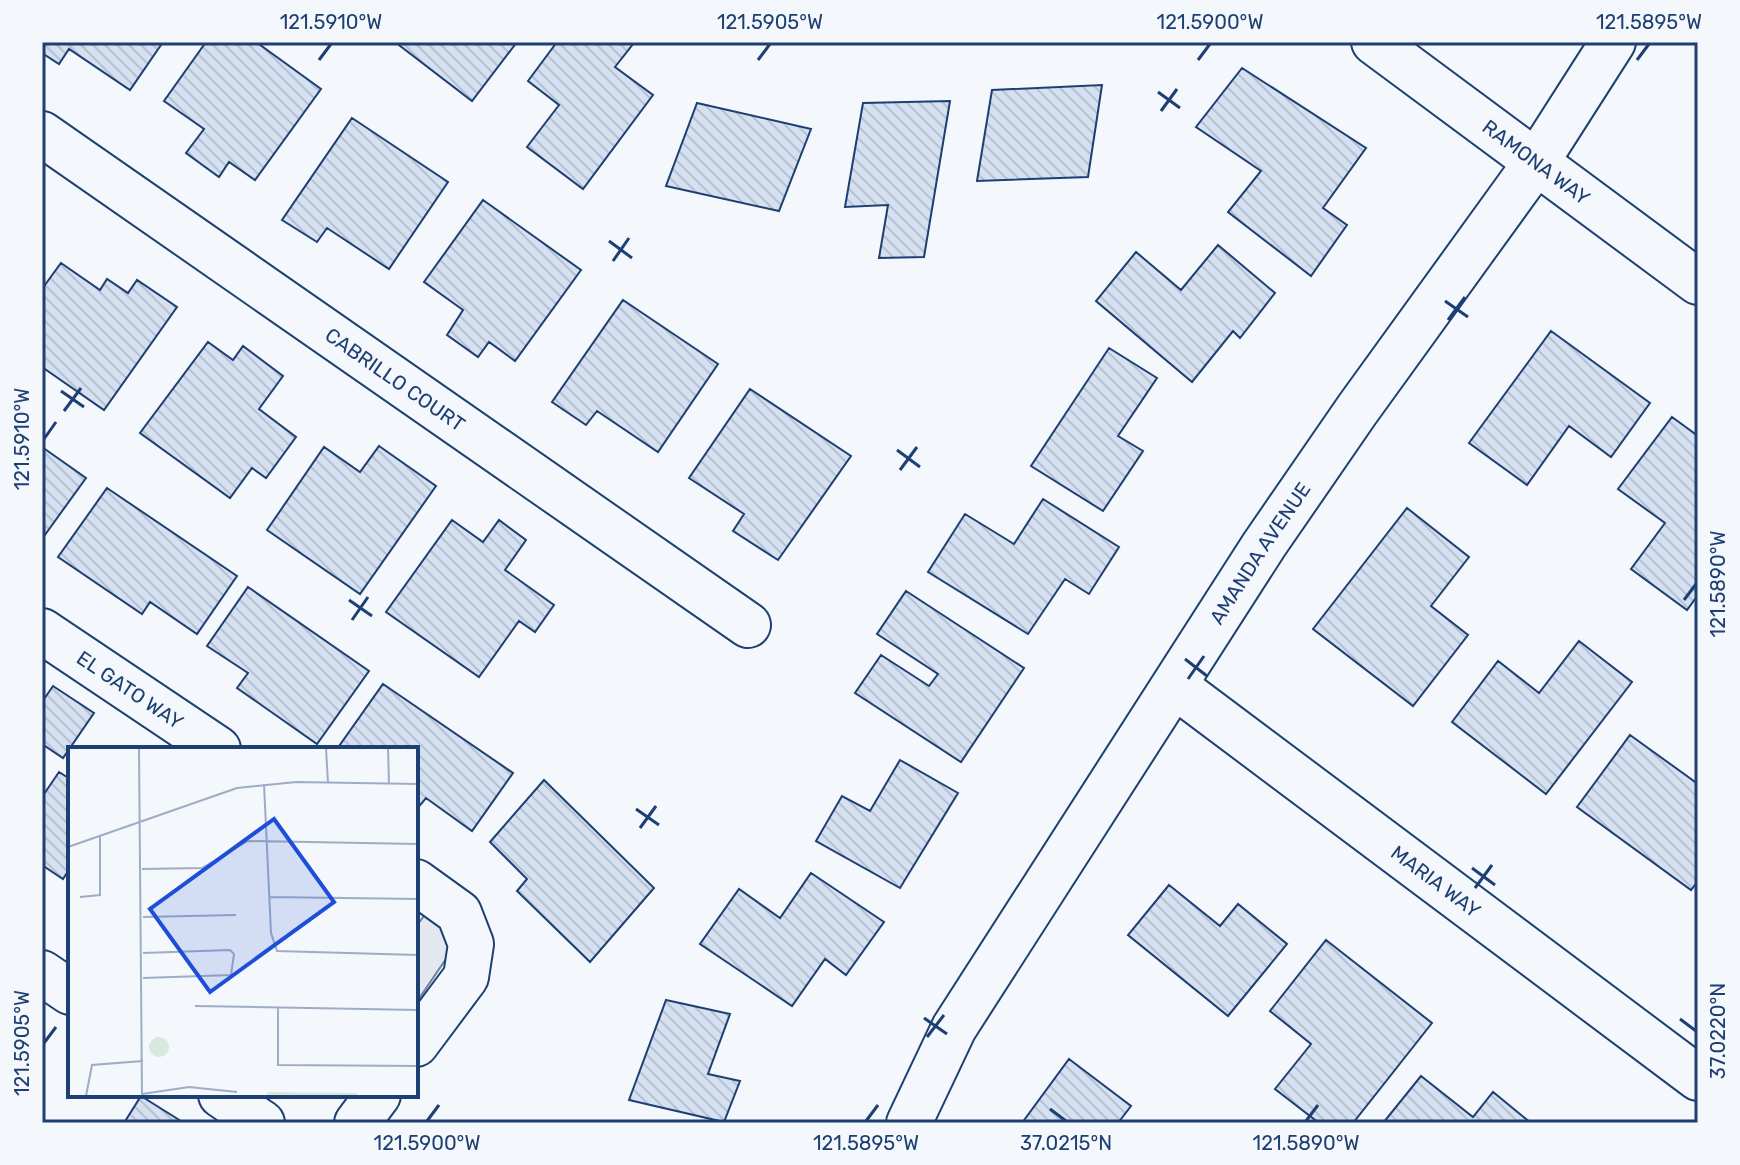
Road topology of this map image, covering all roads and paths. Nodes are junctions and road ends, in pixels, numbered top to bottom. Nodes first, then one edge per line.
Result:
1 (1374, 42) edge
2 (1613, 42) edge
3 (42, 134) edge
4 (1537, 161) junction
5 (1698, 282) edge
6 (748, 625) dead end
7 (42, 631) edge
8 (1175, 686) junction
9 (215, 747) edge
10 (418, 883) edge
11 (42, 973) edge
12 (68, 991) edge
13 (418, 1041) edge
14 (1698, 1078) edge
15 (224, 1097) edge
16 (376, 1097) edge
17 (262, 1123) edge
18 (357, 1123) edge
19 (909, 1123) edge

1 - 4 street, RAMONA WAY
2 - 4 street, AMANDA AVENUE
3 - 6 street, CABRILLO COURT
4 - 5 street, RAMONA WAY
4 - 8 street, AMANDA AVENUE
7 - 9 street, EL GATO WAY
8 - 14 street, MARIA WAY
8 - 19 street, AMANDA AVENUE
10 - 13 street
11 - 12 street
15 - 17 street
16 - 18 street

